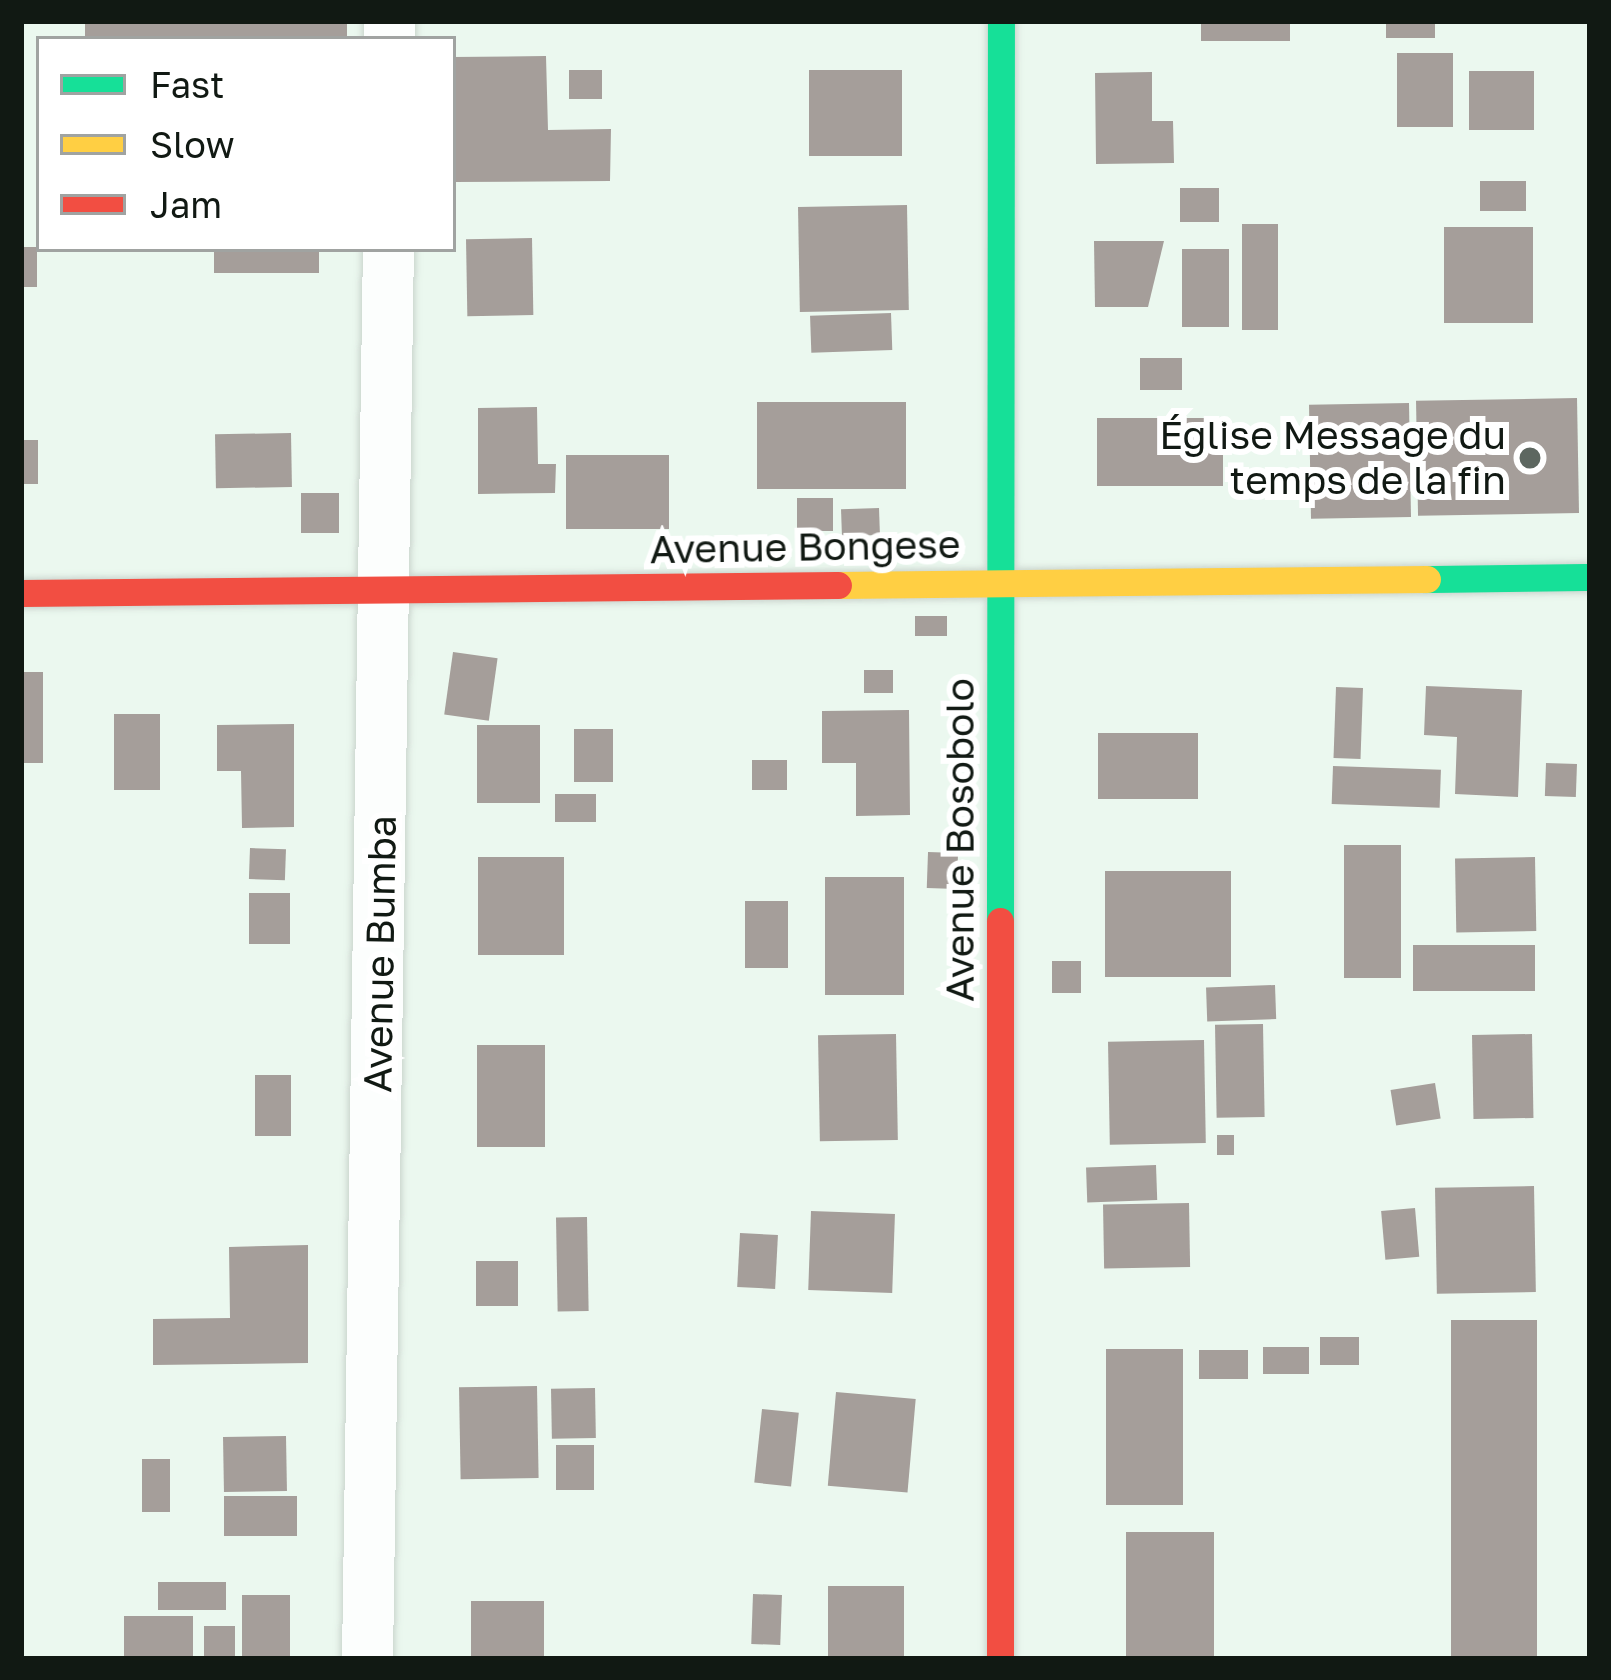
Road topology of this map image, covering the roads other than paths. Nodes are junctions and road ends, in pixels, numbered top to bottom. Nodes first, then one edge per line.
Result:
1 (1000, 21) edge
2 (388, 252) edge
3 (1590, 577) edge
4 (998, 581) junction
5 (21, 593) edge
6 (387, 595) junction
7 (367, 1659) edge
8 (1000, 1659) edge

1 - 4 street, Avenue Bosobolo
2 - 6 street, Avenue Bumba
3 - 4 street, Avenue Bongese
4 - 6 street, Avenue Bongese
4 - 8 street, Avenue Bosobolo
5 - 6 street, Avenue Bongese
6 - 7 street, Avenue Bumba

